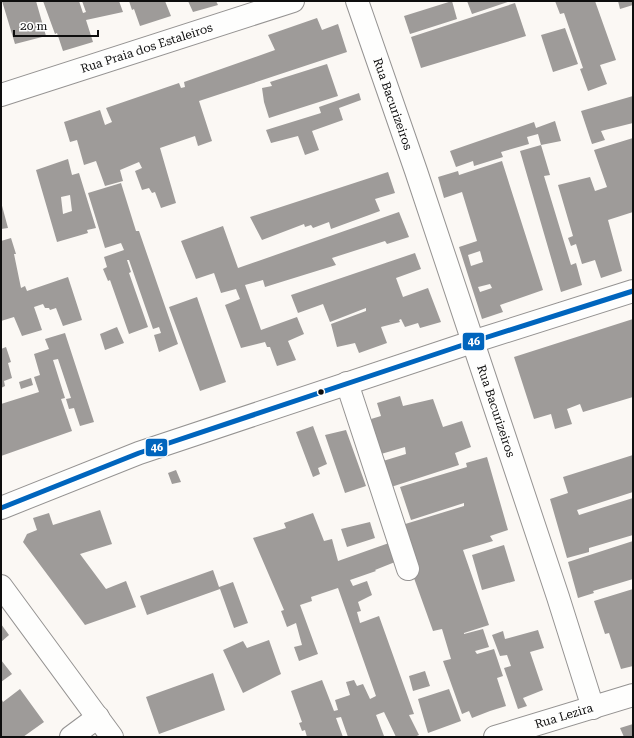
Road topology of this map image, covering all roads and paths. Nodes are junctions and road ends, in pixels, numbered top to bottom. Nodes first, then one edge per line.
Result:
1 (293, 1) edge
2 (357, 1) edge
3 (1, 95) edge
4 (633, 291) edge
5 (472, 342) junction
6 (346, 383) junction
7 (1, 508) edge
8 (408, 569) dead end
9 (1, 586) edge
10 (633, 695) edge
11 (593, 708) junction
12 (98, 718) junction
13 (71, 737) edge
14 (112, 737) edge
15 (495, 737) edge

1 - 3 street, Rua Praia dos Estaleiros
2 - 5 street, Rua Bacurizeiros
4 - 5 street
5 - 6 street
5 - 11 street, Rua Bacurizeiros
6 - 7 street
6 - 8 street
9 - 12 street
10 - 11 street, Rua Lezira
11 - 15 street, Rua Lezira
12 - 13 street
12 - 14 street

